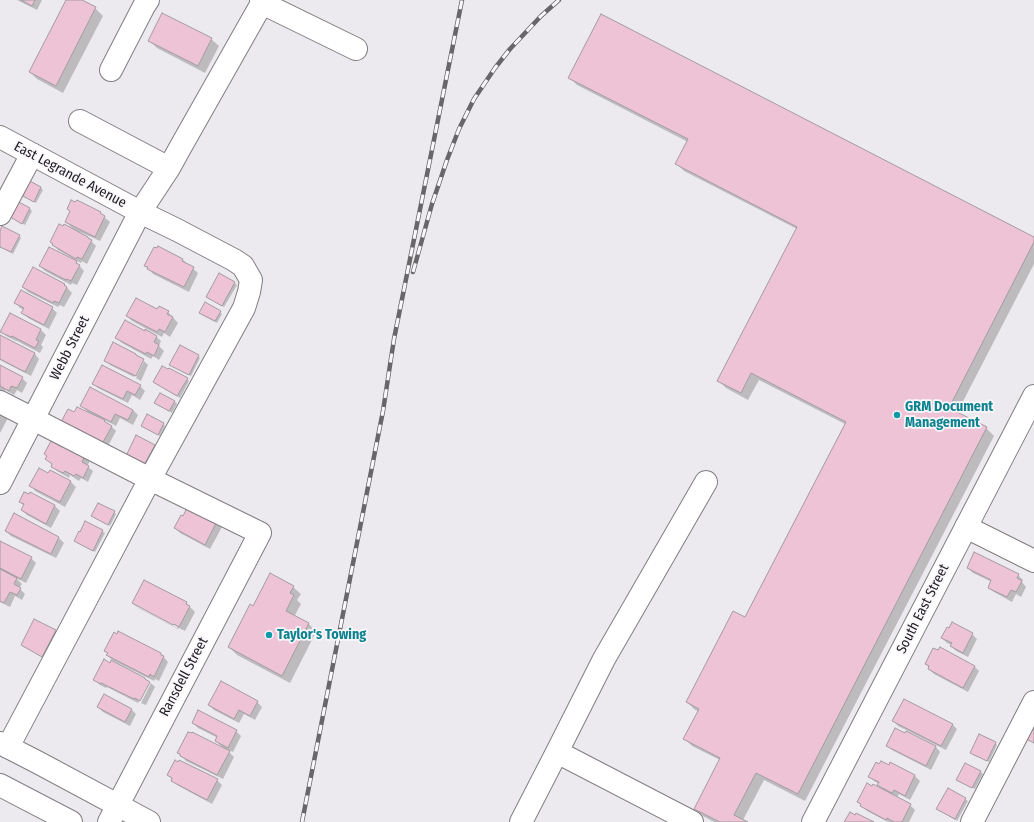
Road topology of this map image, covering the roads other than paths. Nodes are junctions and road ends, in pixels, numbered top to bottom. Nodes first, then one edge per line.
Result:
1 (148, 0) edge
2 (262, 1) edge
3 (356, 48) dead end
4 (111, 70) dead end
5 (80, 121) dead end
6 (0, 137) edge
7 (32, 154) junction
8 (169, 168) junction
9 (140, 212) junction
10 (0, 214) edge
11 (1034, 396) edge
12 (0, 402) edge
13 (33, 419) junction
14 (150, 480) junction
15 (706, 482) dead end
16 (0, 483) edge
17 (966, 527) junction
18 (1034, 561) edge
19 (1034, 702) edge
20 (4, 745) edge
21 (557, 752) junction
22 (0, 784) edge
23 (113, 814) edge
24 (669, 817) edge
25 (71, 822) edge
26 (149, 822) edge
27 (521, 822) edge
28 (692, 822) edge
29 (813, 822) edge
30 (972, 822) edge

1 - 4 street
2 - 3 street
2 - 8 street, Webb Street
5 - 8 street
6 - 7 street, East Legrande Avenue
7 - 9 street, East Legrande Avenue
7 - 10 street
8 - 9 street, Webb Street
9 - 13 street, Webb Street
9 - 14 street, East Legrande Avenue
11 - 17 street, South East Street
12 - 13 street
13 - 14 street
13 - 16 street, Webb Street
14 - 20 street
14 - 23 street, Ransdell Street
15 - 21 street
17 - 18 street
17 - 29 street, South East Street
19 - 30 street
20 - 23 street
21 - 24 street
21 - 27 street
22 - 25 street
23 - 26 street
24 - 28 street

